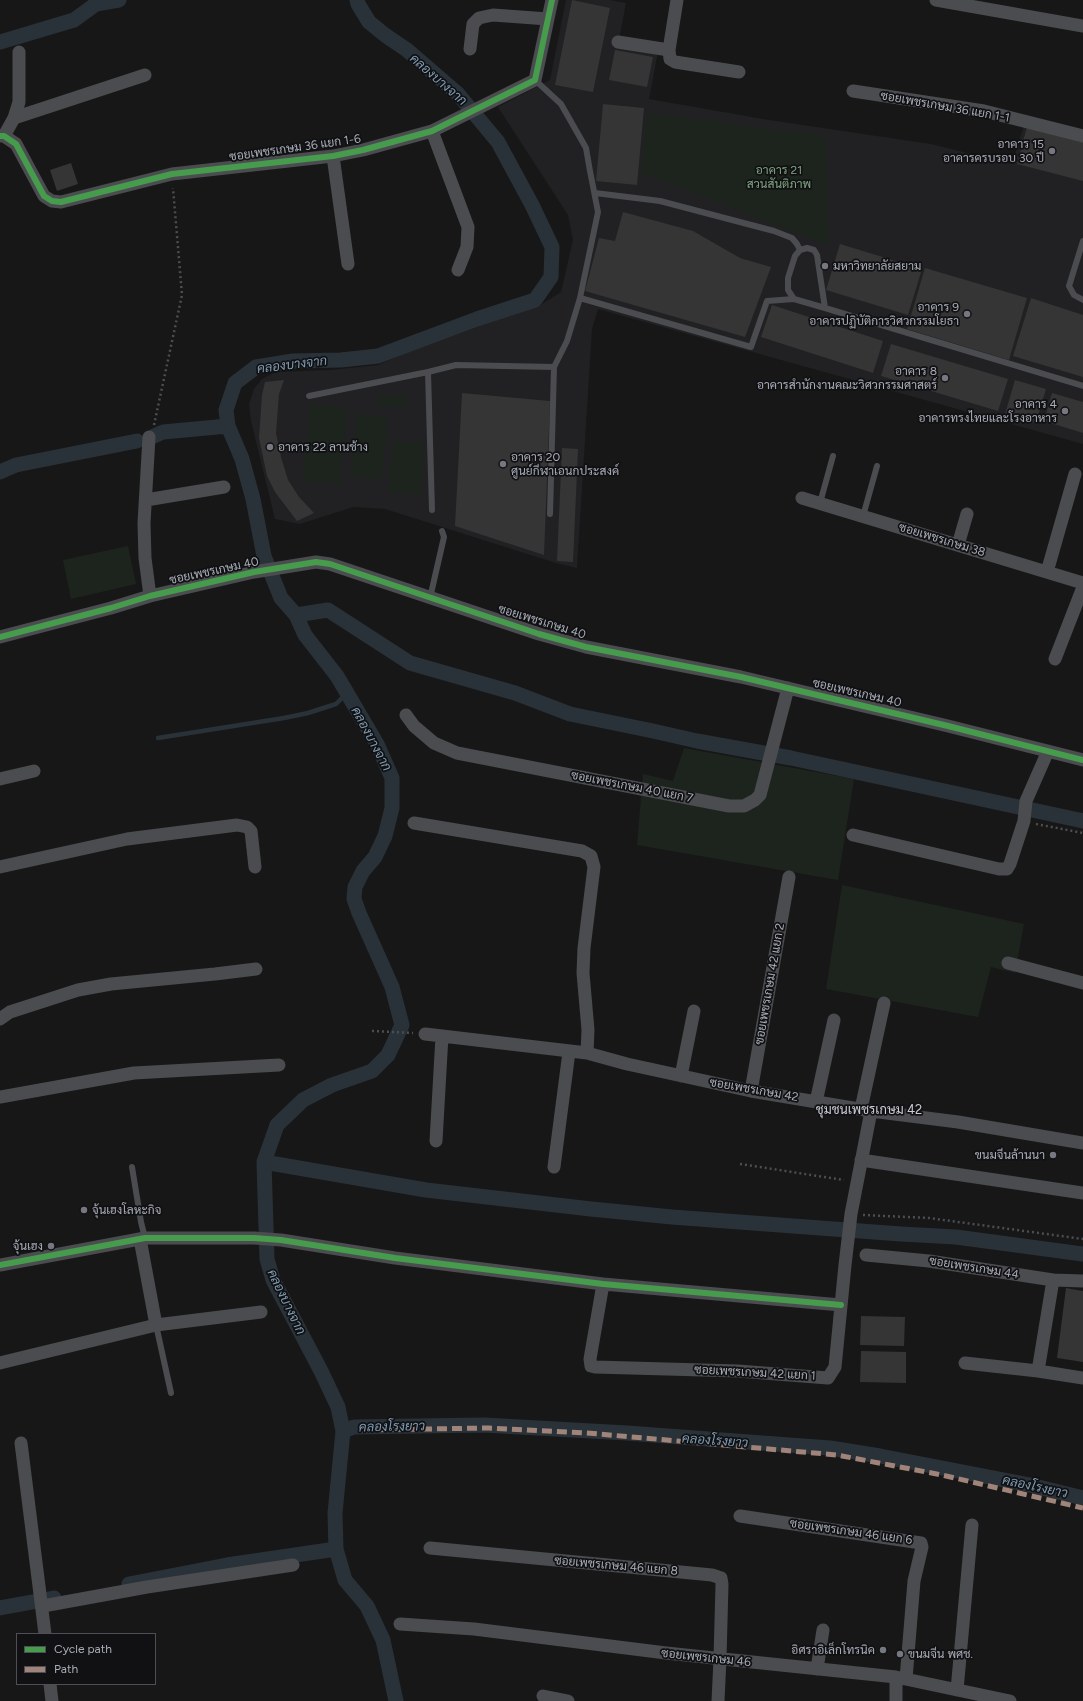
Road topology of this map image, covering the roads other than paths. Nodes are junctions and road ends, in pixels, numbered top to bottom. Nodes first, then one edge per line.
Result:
1 (552, 0) edge
2 (677, 0) edge
3 (936, 0) edge
4 (548, 19) junction
5 (1083, 26) edge
6 (618, 42) dead end
7 (470, 49) dead end
8 (669, 50) junction
9 (19, 52) dead end
10 (739, 72) dead end
11 (144, 75) dead end
12 (535, 80) junction
13 (853, 91) dead end
14 (14, 118) junction
15 (432, 130) junction
16 (2, 136) edge
17 (1083, 136) edge
18 (333, 156) junction
19 (595, 193) junction
20 (1083, 241) edge
21 (800, 250) junction
22 (348, 264) dead end
23 (458, 270) dead end
24 (580, 298) junction
25 (794, 299) junction
26 (1083, 300) edge
27 (824, 308) junction
28 (554, 367) junction
29 (428, 372) junction
30 (1083, 386) edge
31 (309, 396) dead end
32 (149, 437) road end
33 (833, 456) dead end
34 (877, 466) dead end
35 (1075, 474) dead end
36 (224, 487) dead end
37 (802, 498) dead end
38 (146, 500) junction
39 (820, 503) junction
40 (432, 510) dead end
41 (550, 514) dead end
42 (967, 514) dead end
43 (863, 516) junction
44 (442, 531) dead end
45 (958, 545) junction
46 (1047, 572) junction
47 (1083, 583) edge
48 (1083, 587) edge
49 (150, 596) junction
50 (430, 598) junction
51 (0, 636) edge
52 (1056, 659) dead end
53 (788, 688) junction
54 (406, 715) dead end
55 (1048, 751) junction
56 (1083, 760) edge
57 (34, 771) dead end
58 (0, 779) edge
59 (414, 823) dead end
60 (853, 835) dead end
61 (0, 866) edge
62 (255, 867) dead end
63 (789, 877) dead end
64 (1008, 963) dead end
65 (256, 969) dead end
66 (1083, 983) edge
67 (884, 1003) dead end
68 (694, 1011) dead end
69 (0, 1019) edge
70 (834, 1020) dead end
71 (425, 1034) road end
72 (442, 1036) junction
73 (569, 1052) junction
74 (587, 1053) junction
75 (279, 1065) dead end
76 (681, 1076) junction
77 (751, 1091) junction
78 (0, 1097) edge
79 (816, 1102) junction
80 (866, 1110) junction
81 (436, 1142) dead end
82 (1083, 1143) edge
83 (861, 1160) junction
84 (132, 1167) dead end
85 (554, 1167) dead end
86 (1083, 1193) edge
87 (142, 1238) junction
88 (866, 1255) dead end
89 (0, 1266) edge
90 (1053, 1280) junction
91 (1083, 1281) edge
92 (603, 1284) junction
93 (841, 1305) junction
94 (261, 1312) dead end
95 (156, 1325) junction
96 (0, 1362) edge
97 (965, 1363) dead end
98 (1038, 1371) junction
99 (1083, 1378) edge
100 (170, 1393) dead end
101 (21, 1443) dead end
102 (740, 1516) dead end
103 (972, 1525) dead end
104 (430, 1548) dead end
105 (293, 1565) dead end
106 (42, 1604) junction
107 (400, 1624) dead end
108 (824, 1630) dead end
109 (46, 1633) edge
110 (720, 1659) junction
111 (817, 1669) junction
112 (901, 1678) junction
113 (50, 1685) edge
114 (957, 1690) junction
115 (543, 1696) dead end
116 (52, 1701) edge
117 (568, 1701) edge
118 (718, 1701) edge
119 (896, 1701) edge
120 (1010, 1701) edge

1 - 4 street
2 - 8 street
3 - 5 street
4 - 7 street
4 - 12 street
6 - 8 street
8 - 10 street
9 - 14 street
11 - 14 street
12 - 15 street, ซอยเพชรเกษม 36 แยก 1-6
12 - 19 lane
13 - 17 street, ซอยเพชรเกษม 36 แยก 1-1
14 - 16 street
15 - 18 street, ซอยเพชรเกษม 36 แยก 1-6
15 - 23 street
16 - 18 street, ซอยเพชรเกษม 36 แยก 1-6
18 - 22 street
19 - 21 lane
19 - 24 lane
20 - 26 lane
21 - 25 lane
21 - 27 lane
24 - 25 lane
24 - 28 lane
25 - 27 lane
27 - 30 lane
28 - 29 lane
28 - 41 lane
29 - 31 lane
29 - 40 lane
32 - 38 street
33 - 39 lane
34 - 43 lane
35 - 46 street
36 - 38 street
37 - 39 street, ซอยเพชรเกษม 38
38 - 49 street
39 - 43 street, ซอยเพชรเกษม 38
42 - 45 street
43 - 45 street, ซอยเพชรเกษม 38
44 - 50 lane
45 - 46 street, ซอยเพชรเกษม 38
46 - 47 street, ซอยเพชรเกษม 38
48 - 52 street
49 - 50 street, ซอยเพชรเกษม 40
49 - 51 street, ซอยเพชรเกษม 40
50 - 53 street, ซอยเพชรเกษม 40
53 - 54 street, ซอยเพชรเกษม 40 แยก 7
53 - 55 street, ซอยเพชรเกษม 40
55 - 56 street, ซอยเพชรเกษม 40
55 - 60 street
57 - 58 street
59 - 74 street
61 - 62 street
63 - 77 street, ซอยเพชรเกษม 42 แยก 2
64 - 66 street
65 - 69 street
67 - 80 street, ซอยเพชรเกษม 42 แยก 1
68 - 76 street
70 - 79 street
71 - 72 street, ซอยเพชรเกษม 42
72 - 73 street, ซอยเพชรเกษม 42
72 - 81 street
73 - 74 street, ซอยเพชรเกษม 42
73 - 85 street
74 - 76 street, ซอยเพชรเกษม 42
75 - 78 street
76 - 77 street, ซอยเพชรเกษม 42
77 - 79 street, ซอยเพชรเกษม 42
79 - 80 street, ซอยเพชรเกษม 42
80 - 82 street, ซอยเพชรเกษม 42
80 - 83 street, ซอยเพชรเกษม 42 แยก 1
83 - 86 street
83 - 93 street, ซอยเพชรเกษม 42 แยก 1
84 - 87 lane
87 - 89 street
87 - 92 street
87 - 95 street
88 - 90 street, ซอยเพชรเกษม 44
90 - 91 street, ซอยเพชรเกษม 44
90 - 98 street
92 - 93 street
92 - 93 street, ซอยเพชรเกษม 42 แยก 1
94 - 95 street
95 - 96 street
95 - 100 lane
97 - 98 street
98 - 99 street
101 - 106 street
102 - 112 street, ซอยเพชรเกษม 46 แยก 6
103 - 114 street
104 - 110 street, ซอยเพชรเกษม 46 แยก 8
105 - 106 street
106 - 109 street
107 - 110 street, ซอยเพชรเกษม 46
108 - 111 street
110 - 111 street, ซอยเพชรเกษม 46
110 - 118 street
111 - 112 street, ซอยเพชรเกษม 46
112 - 114 street, ซอยเพชรเกษม 46
112 - 119 street
113 - 116 street
114 - 120 street, ซอยเพชรเกษม 46
115 - 117 street

